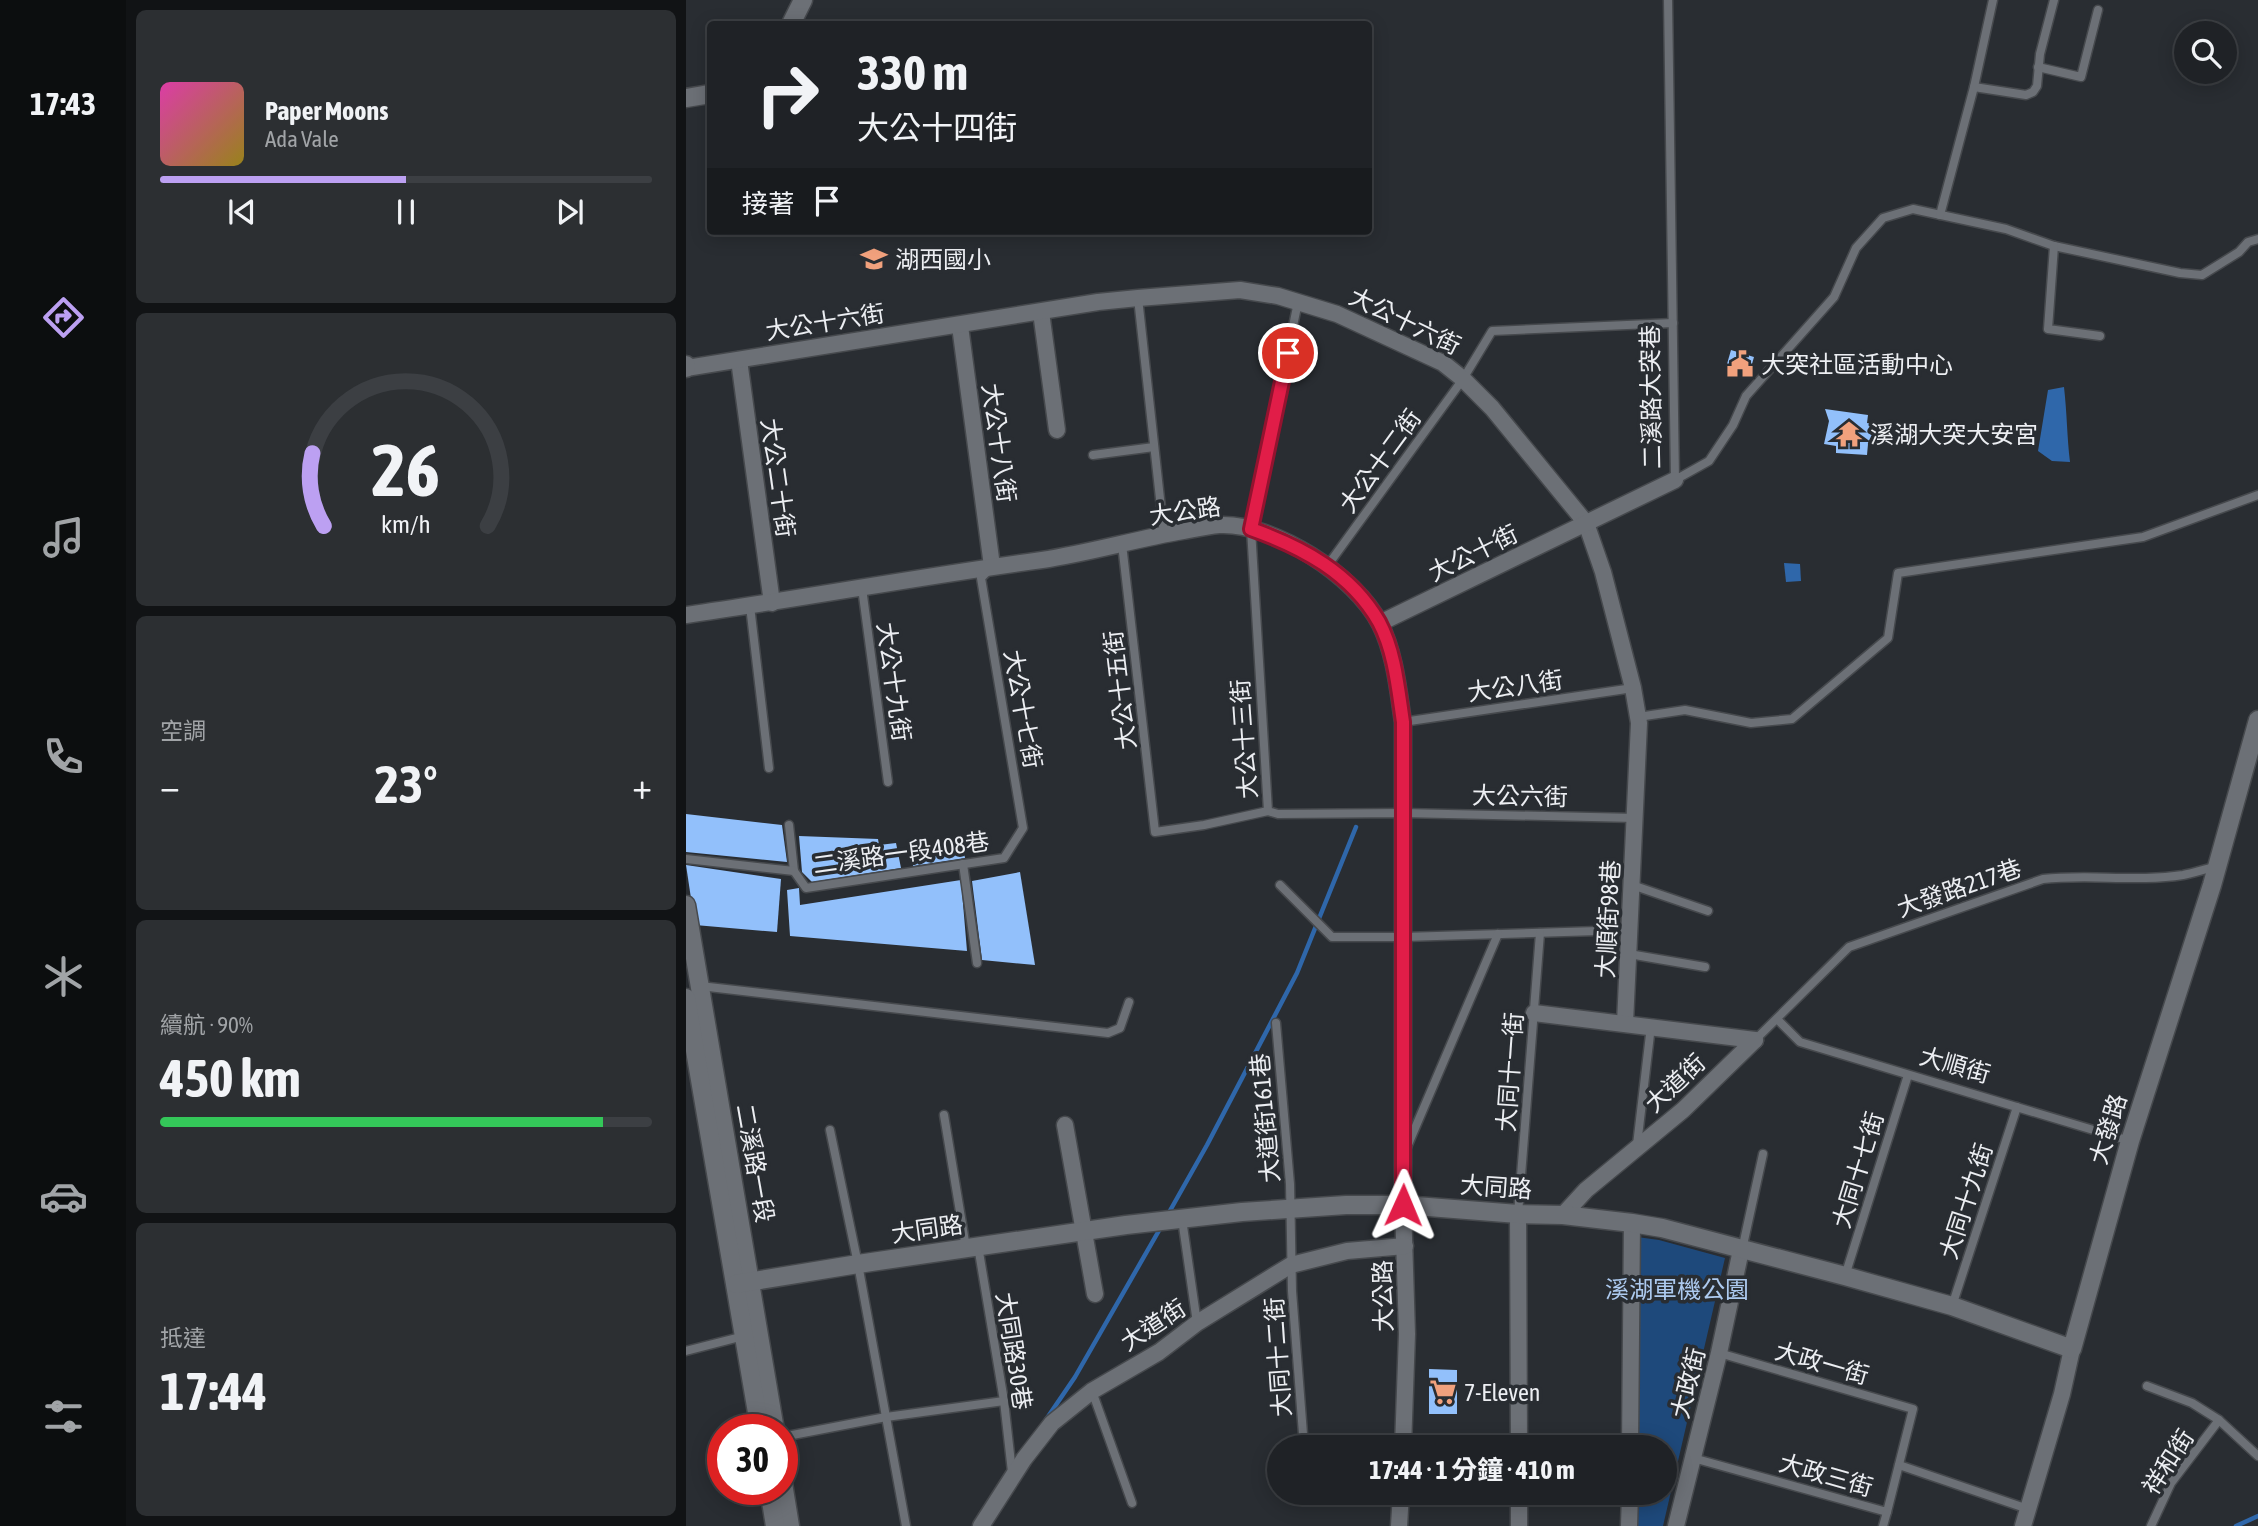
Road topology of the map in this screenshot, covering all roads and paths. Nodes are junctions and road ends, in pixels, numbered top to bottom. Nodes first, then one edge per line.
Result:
1 (803, 0) edge
2 (1668, 0) edge
3 (1993, 0) edge
4 (2054, 0) edge
5 (2098, 10) dead end
6 (792, 21) edge
7 (2039, 67) junction
8 (1974, 87) junction
9 (707, 94) edge
10 (686, 98) edge
11 (1940, 215) junction
12 (2258, 239) edge
13 (2054, 246) junction
14 (1138, 298) junction
15 (1298, 302) junction
16 (1041, 312) junction
17 (1673, 323) junction
18 (960, 326) junction
19 (2100, 335) dead end
20 (739, 360) junction
21 (686, 367) edge
22 (1463, 379) junction
23 (1056, 430) dead end
24 (1154, 447) junction
25 (1093, 455) dead end
26 (1675, 480) junction
27 (2258, 495) edge
28 (1586, 523) junction
29 (1251, 529) junction
30 (1164, 535) junction
31 (1122, 544) junction
32 (1328, 565) junction
33 (992, 566) junction
34 (862, 588) junction
35 (772, 603) junction
36 (750, 606) junction
37 (686, 615) edge
38 (1380, 624) junction
39 (1633, 688) junction
40 (1638, 717) junction
41 (2258, 720) edge
42 (1403, 722) junction
43 (769, 768) dead end
44 (888, 782) dead end
45 (1268, 811) junction
46 (1404, 813) junction
47 (1636, 818) junction
48 (789, 825) dead end
49 (1004, 858) joint
50 (686, 859) edge
51 (963, 864) junction
52 (2216, 867) junction
53 (794, 871) junction
54 (1280, 885) dead end
55 (1632, 885) junction
56 (686, 905) edge
57 (1708, 912) dead end
58 (1630, 930) junction
59 (1541, 933) junction
60 (1498, 934) junction
61 (1404, 937) junction
62 (1629, 954) junction
63 (976, 963) dead end
64 (1705, 967) dead end
65 (693, 992) edge
66 (1129, 1002) dead end
67 (1534, 1013) junction
68 (1777, 1019) junction
69 (1276, 1023) dead end
70 (1625, 1023) junction
71 (1651, 1026) junction
72 (1755, 1040) junction
73 (1908, 1075) junction
74 (702, 1093) edge
75 (2017, 1107) junction
76 (944, 1115) dead end
77 (1065, 1125) dead end
78 (830, 1130) dead end
79 (2130, 1141) junction
80 (1637, 1149) junction
81 (1404, 1153) junction
82 (1763, 1154) dead end
83 (1403, 1205) junction
84 (1292, 1210) junction
85 (1518, 1214) junction
86 (1563, 1215) junction
87 (1170, 1220) junction
88 (1632, 1223) junction
89 (1083, 1232) junction
90 (1405, 1246) junction
91 (972, 1247) junction
92 (1741, 1250) junction
93 (858, 1264) junction
94 (1292, 1265) junction
95 (1845, 1276) junction
96 (743, 1283) junction
97 (1095, 1294) dead end
98 (1952, 1306) junction
99 (1197, 1324) junction
100 (751, 1334) junction
101 (2072, 1349) junction
102 (686, 1351) edge
103 (1719, 1353) junction
104 (2147, 1386) dead end
105 (1092, 1391) junction
106 (1004, 1401) junction
107 (1913, 1409) joint
108 (758, 1414) edge
109 (771, 1414) edge
110 (886, 1417) junction
111 (2219, 1420) junction
112 (798, 1434) edge
113 (1303, 1435) edge
114 (1403, 1435) edge
115 (1519, 1435) edge
116 (1630, 1435) edge
117 (2258, 1456) edge
118 (1693, 1458) junction
119 (1899, 1465) junction
120 (1012, 1471) junction
121 (1132, 1503) dead end
122 (772, 1505) edge
123 (787, 1505) edge
124 (1400, 1505) edge
125 (1519, 1505) edge
126 (1630, 1505) edge
127 (2028, 1509) junction
128 (1887, 1512) junction
129 (775, 1526) edge
130 (790, 1526) edge
131 (906, 1526) edge
132 (981, 1526) edge
133 (1399, 1526) edge
134 (1519, 1526) edge
135 (1629, 1526) edge
136 (1676, 1526) edge
137 (1883, 1526) edge
138 (2023, 1526) edge
139 (2151, 1526) edge

1 - 6 street
2 - 17 lane, 二溪路大突巷
3 - 8 lane
4 - 7 lane
5 - 7 lane
7 - 8 lane
8 - 11 lane
9 - 10 street
11 - 13 lane, 二溪路大突巷
11 - 26 lane, 二溪路大突巷
12 - 13 lane, 二溪路大突巷
13 - 19 lane
14 - 15 street, 大公十六街
14 - 16 street, 大公十六街
14 - 24 lane
15 - 22 street, 大公十六街
15 - 29 lane, 大公十三街
16 - 18 street, 大公十六街
16 - 23 street
17 - 22 lane, 大公十二街
17 - 26 lane, 二溪路大突巷
18 - 20 street, 大公十六街
18 - 33 street, 大公十八街
20 - 21 street, 大公十六街
20 - 35 street, 大公二十街
22 - 28 street, 大公十六街
22 - 32 lane, 大公十二街
24 - 25 lane
24 - 30 lane
26 - 28 street, 大公十街
27 - 40 lane
28 - 38 street, 大公十街
28 - 39 street
29 - 30 street, 大公路
29 - 32 street, 大公路
29 - 45 lane, 大公十三街
30 - 31 street, 大公路
31 - 33 street, 大公路
31 - 45 lane, 大公十五街
32 - 38 street, 大公路
33 - 34 street, 大公路
33 - 49 lane, 大公十七街
34 - 35 street, 大公路
34 - 44 lane, 大公十九街
35 - 36 street, 大公路
36 - 37 street, 大公路
36 - 43 lane
38 - 42 street, 大公路
39 - 40 street
39 - 42 lane, 大公八街
40 - 47 street
41 - 52 street, 大發路
42 - 46 street, 大公路
45 - 46 lane, 大公十三街
46 - 47 lane, 大公六街
46 - 61 street, 大公路
47 - 55 street, 大順街98巷
48 - 53 lane
49 - 51 lane, 二溪路一段408巷
50 - 53 lane, 二溪路一段408巷
51 - 53 lane, 二溪路一段408巷
51 - 63 lane
52 - 68 lane, 大發路217巷
52 - 79 street, 大發路
54 - 61 lane
55 - 57 lane
55 - 58 street, 大順街98巷
56 - 65 street, 二溪路一段
58 - 59 lane
58 - 62 street, 大順街98巷
59 - 60 lane
59 - 67 lane, 大同十一街
60 - 61 lane
60 - 81 lane
61 - 81 street, 大公路
62 - 64 lane
62 - 70 street, 大順街98巷
65 - 66 lane
65 - 74 street, 二溪路一段
67 - 70 street
67 - 85 lane, 大同十一街
68 - 72 lane, 大發路217巷
68 - 73 lane, 大順街
69 - 84 lane, 大道街161巷
70 - 71 street
71 - 72 street
71 - 80 lane
72 - 80 street, 大道街
73 - 75 lane, 大順街
73 - 95 lane, 大同十七街
74 - 96 street, 二溪路一段
75 - 79 lane, 大順街
75 - 98 lane, 大同十九街
76 - 91 lane, 大同路30巷
77 - 89 street
78 - 93 lane
79 - 101 street, 大發路
80 - 86 street, 大道街
81 - 83 street, 大公路
82 - 92 lane
83 - 84 street, 大同路
83 - 85 street, 大同路
83 - 90 street, 大公路
84 - 87 street, 大同路
84 - 94 lane, 大道街161巷
85 - 86 street, 大同路
85 - 115 street
86 - 88 street, 大同路
87 - 89 street, 大同路
87 - 99 lane
88 - 92 street, 大同路
88 - 116 street
89 - 91 street, 大同路
89 - 97 street
90 - 94 street, 大道街
90 - 114 street, 大公路
91 - 93 street, 大同路
91 - 106 lane, 大同路30巷
92 - 95 street, 大同路
92 - 103 street, 大政街
93 - 96 street, 大同路
93 - 110 lane
94 - 99 street, 大道街
94 - 113 lane, 大同十二街
95 - 98 street, 大同路
96 - 100 street, 二溪路一段
98 - 101 street, 大同路
99 - 105 street, 大道街
100 - 102 lane
100 - 108 street, 二溪路一段
100 - 109 street, 二溪路一段
101 - 127 street, 大發路
103 - 107 lane, 大政一街
103 - 118 street, 大政街
104 - 111 lane
105 - 120 street, 大道街
105 - 121 lane
106 - 110 lane
106 - 120 lane, 大同路30巷
107 - 119 lane, 大政三街
110 - 112 lane
110 - 131 lane
111 - 117 lane
111 - 139 lane, 祥和街
118 - 128 lane, 大政三街
118 - 136 street, 大政街
119 - 127 lane
119 - 128 lane, 大政三街
120 - 132 street, 大道街
122 - 129 street
123 - 130 street
124 - 133 street
125 - 134 street
126 - 135 street
127 - 138 street, 大發路
128 - 137 lane

